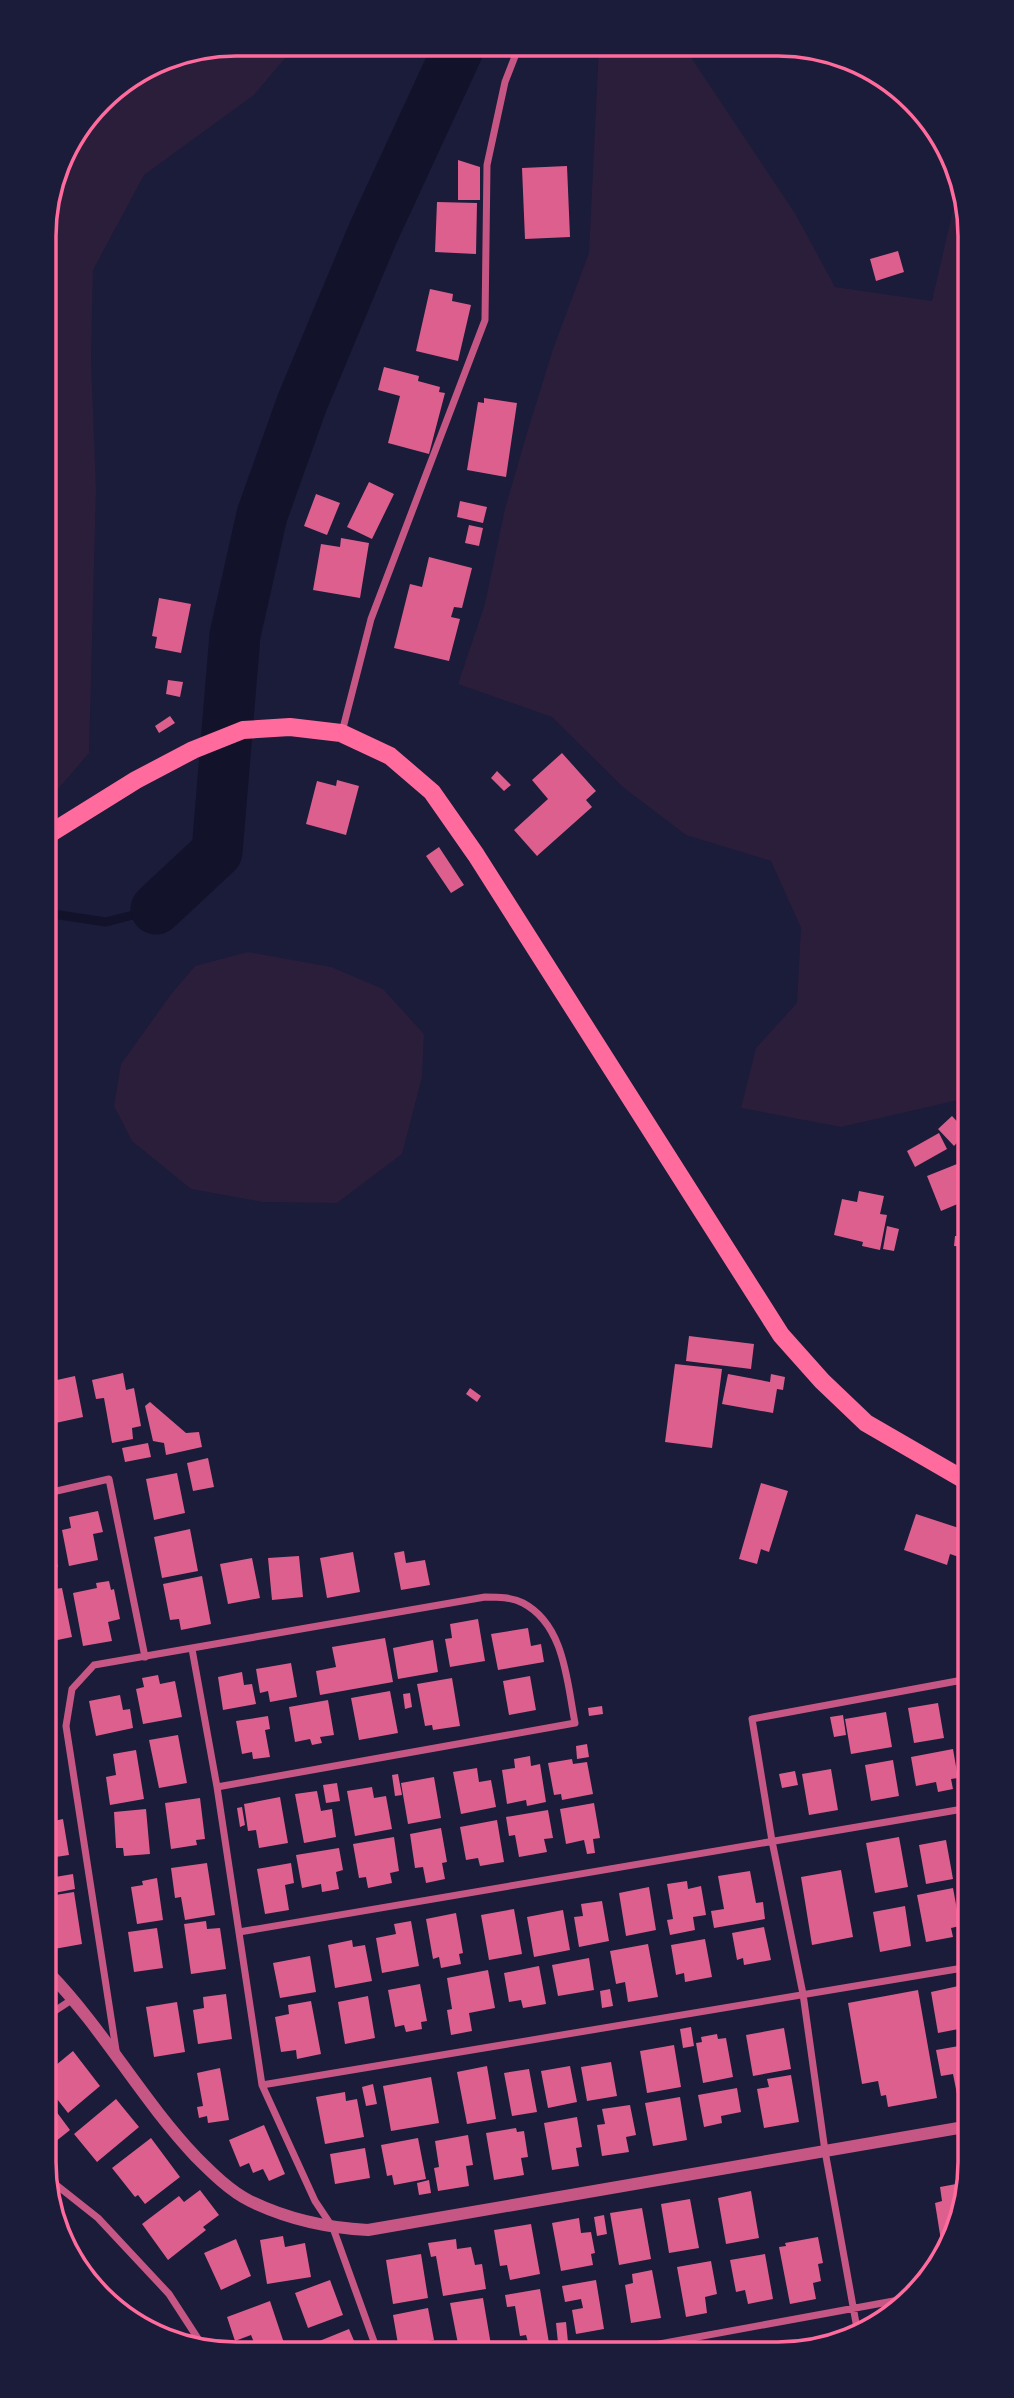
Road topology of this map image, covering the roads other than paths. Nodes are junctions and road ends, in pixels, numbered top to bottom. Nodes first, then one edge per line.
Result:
1 (515, 56) edge
2 (341, 733) junction
3 (56, 829) edge
4 (958, 1476) edge
5 (56, 1491) edge
6 (192, 1649) junction
7 (145, 1657) junction
8 (958, 1681) edge
9 (217, 1787) junction
10 (958, 1810) edge
11 (772, 1841) junction
12 (239, 1932) junction
13 (958, 1969) edge
14 (56, 1980) edge
15 (803, 1994) junction
16 (74, 1999) junction
17 (56, 2010) edge
18 (117, 2059) junction
19 (262, 2085) junction
20 (958, 2128) edge
21 (825, 2151) junction
22 (58, 2187) edge
23 (333, 2228) junction
24 (891, 2301) edge
25 (854, 2308) junction
26 (856, 2324) edge
27 (197, 2338) edge
28 (374, 2342) edge
29 (670, 2342) edge

1 - 2 street
2 - 3 main road
2 - 4 main road
5 - 7 street
6 - 7 street
6 - 9 street
6 - 9 street
7 - 18 street
8 - 11 street
9 - 12 street
10 - 11 street
11 - 12 street
11 - 15 street
12 - 19 street
13 - 15 street
14 - 16 street
15 - 19 street
15 - 21 street
16 - 17 street
16 - 18 street
18 - 23 street
19 - 23 street
20 - 21 street
21 - 23 street
21 - 25 street
22 - 27 street
23 - 28 street
24 - 25 street
25 - 26 street
25 - 29 street

